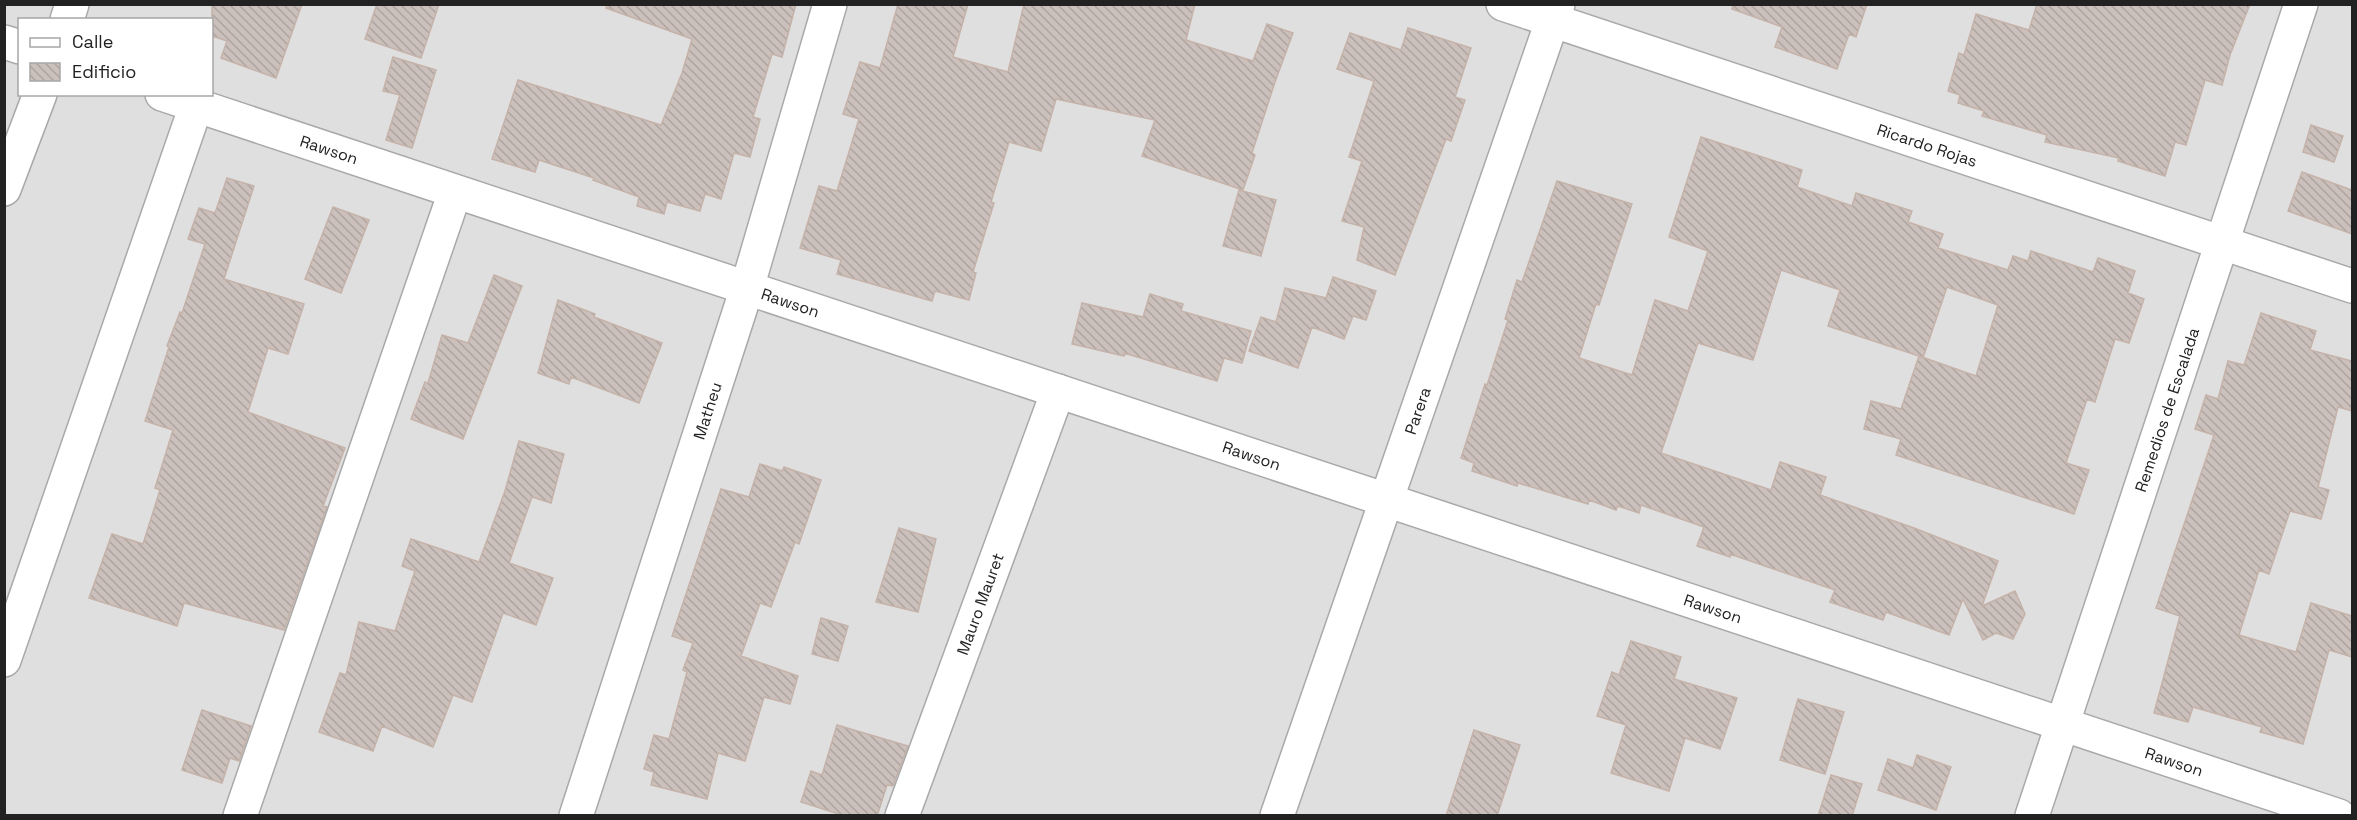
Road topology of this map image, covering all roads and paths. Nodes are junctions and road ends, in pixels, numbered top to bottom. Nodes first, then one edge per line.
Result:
1 (830, 4) edge
2 (1503, 4) edge
3 (2301, 4) edge
4 (1555, 13) edge
5 (39, 96) edge
6 (168, 96) edge
7 (196, 106) junction
8 (4, 189) edge
9 (455, 192) junction
10 (2222, 242) junction
11 (2352, 286) edge
12 (747, 288) junction
13 (1058, 391) junction
14 (1386, 500) junction
15 (4, 660) edge
16 (2062, 724) junction
17 (240, 816) edge
18 (576, 816) edge
19 (902, 816) edge
20 (1277, 816) edge
21 (2032, 816) edge
22 (2339, 816) edge

1 - 12 street, Matheu
2 - 4 street, Ricardo Rojas
3 - 10 street, Remedios de Escalada
4 - 10 street, Ricardo Rojas
4 - 14 street, Parera
5 - 8 street
6 - 7 street, Rawson
7 - 9 street, Rawson
7 - 15 street
9 - 12 street, Rawson
9 - 17 street
10 - 11 street, Ricardo Rojas
10 - 16 street, Remedios de Escalada
12 - 13 street, Rawson
12 - 18 street, Matheu
13 - 14 street, Rawson
13 - 19 street, Mauro Mauret
14 - 16 street, Rawson
14 - 20 street, Parera
16 - 21 street, Remedios de Escalada
16 - 22 street, Rawson

